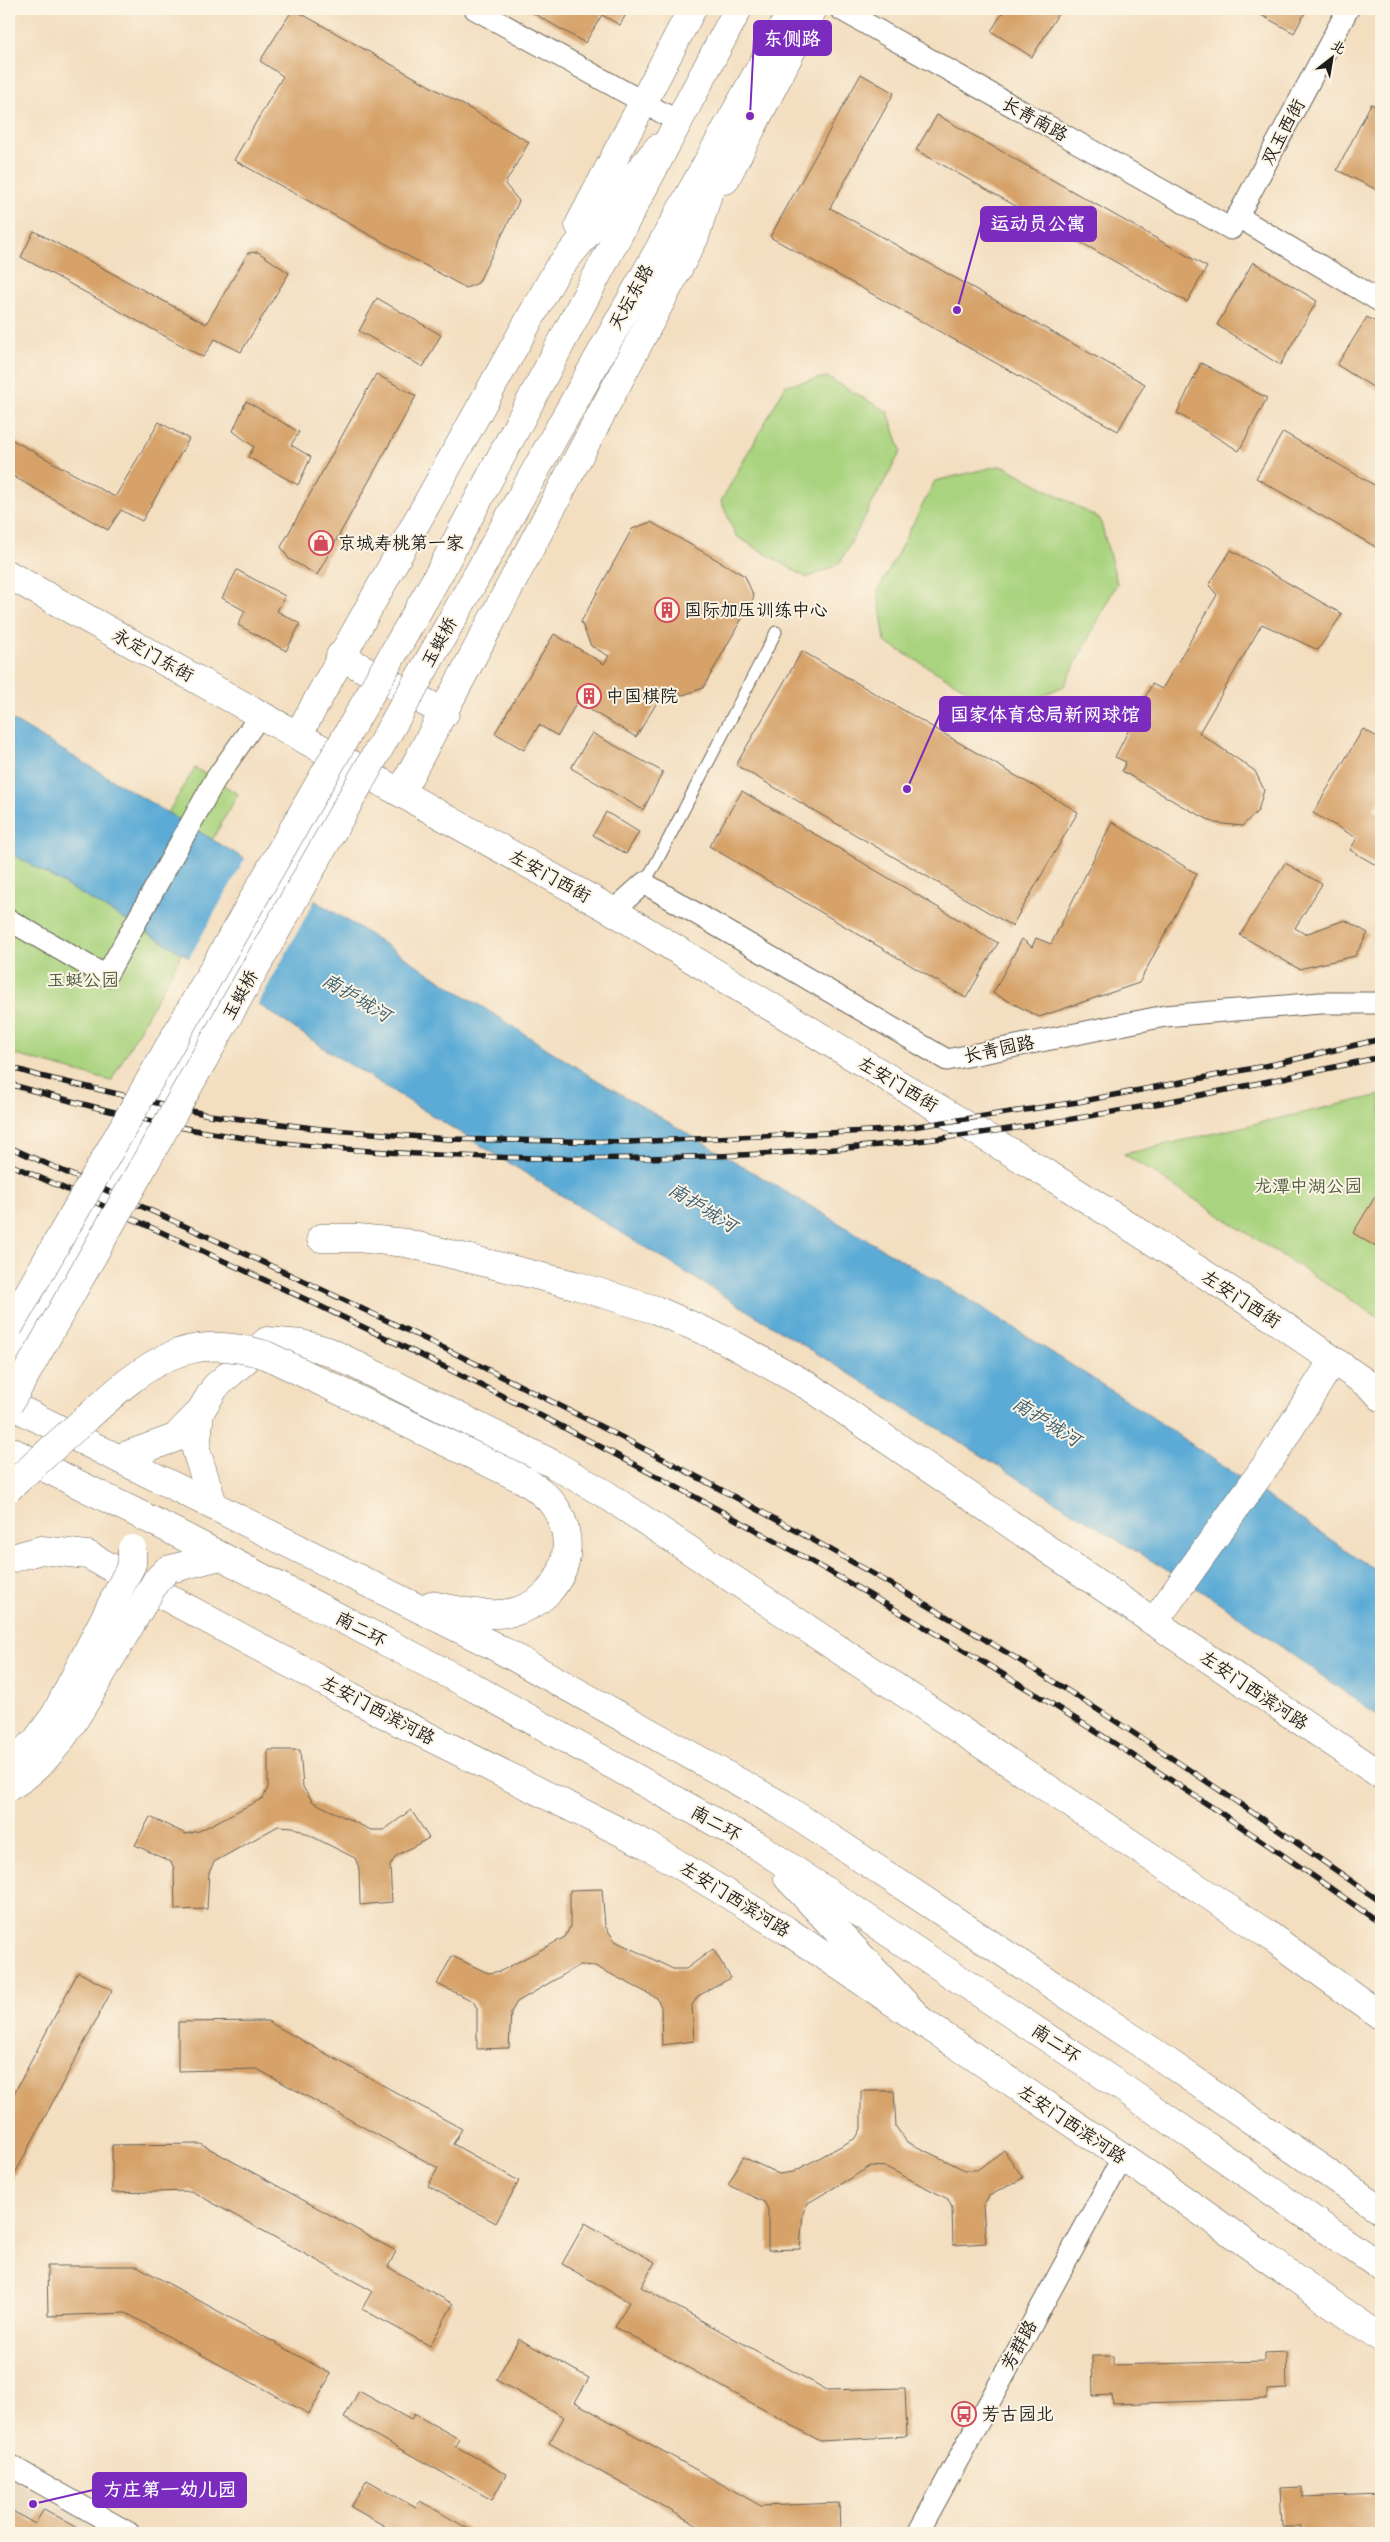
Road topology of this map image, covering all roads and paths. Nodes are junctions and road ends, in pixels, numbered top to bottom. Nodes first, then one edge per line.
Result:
1 (475, 9) edge
2 (692, 9) edge
3 (738, 9) edge
4 (793, 9) edge
5 (813, 9) edge
6 (840, 9) edge
7 (1348, 9) edge
8 (642, 101) junction
9 (734, 112) junction
10 (679, 122) junction
11 (1234, 223) junction
12 (695, 237) junction
13 (557, 270) junction
14 (1381, 302) edge
15 (9, 575) edge
16 (470, 586) joint
17 (776, 632) dead end
18 (340, 656) junction
19 (444, 713) junction
20 (261, 714) junction
21 (298, 735) junction
22 (351, 764) junction
23 (401, 792) junction
24 (644, 883) junction
25 (612, 911) junction
26 (9, 920) edge
27 (1381, 1003) edge
28 (321, 1238) dead end
29 (9, 1327) edge
30 (1333, 1360) junction
31 (9, 1364) edge
32 (1381, 1397) edge
33 (9, 1404) edge
34 (200, 1412) junction
35 (20, 1456) edge
36 (118, 1458) junction
37 (9, 1488) edge
38 (114, 1502) junction
39 (213, 1504) junction
40 (220, 1556) junction
41 (9, 1560) edge
42 (402, 1600) junction
43 (1154, 1622) junction
44 (9, 1764) edge
45 (1381, 1776) edge
46 (9, 1787) edge
47 (758, 1846) junction
48 (1381, 2016) edge
49 (924, 2024) junction
50 (1122, 2157) junction
51 (1381, 2210) edge
52 (1381, 2267) edge
53 (1381, 2338) edge
54 (9, 2464) edge
55 (128, 2533) edge
56 (918, 2533) edge

1 - 8 street
2 - 8 main road
3 - 10 main road
4 - 9 main road, 天坛东路
5 - 12 main road
6 - 11 street, 长青南路
7 - 11 street, 双玉西街
8 - 10 street
8 - 13 main road
9 - 12 main road
9 - 16 main road, 天坛东路
10 - 13 main road
10 - 29 main road, 玉蜓桥, bridge
11 - 14 street, 长青南路
12 - 19 main road
13 - 18 main road
15 - 20 main road, 永定门东街
16 - 33 main road, 玉蜓桥, bridge
17 - 24 lane
18 - 19 main road
18 - 21 main road
19 - 23 main road
20 - 21 main road, 永定门东街
20 - 26 street
21 - 22 main road, 永定门东街
22 - 23 main road, 左安门西街
22 - 31 main road
23 - 25 main road, 左安门西街
24 - 25 street
24 - 27 street, 长青园路
25 - 30 main road, 左安门西街
28 - 43 main road, 左安门西滨河路
30 - 32 main road, 左安门西街
30 - 43 main road
33 - 36 main road
34 - 36 main road
34 - 39 main road
34 - 48 main road
35 - 38 main road, 南二环
36 - 39 main road
37 - 42 main road, bridge
38 - 40 main road, 南二环
38 - 44 main road, bridge
39 - 42 main road
40 - 46 main road, bridge
40 - 47 main road, 南二环
41 - 49 main road, 左安门西滨河路
42 - 51 main road
43 - 45 main road, 左安门西滨河路
47 - 49 main road
47 - 52 main road, 南二环
49 - 50 main road, 左安门西滨河路
50 - 53 main road, 左安门西滨河路
50 - 56 street, 芳群路
54 - 55 street

